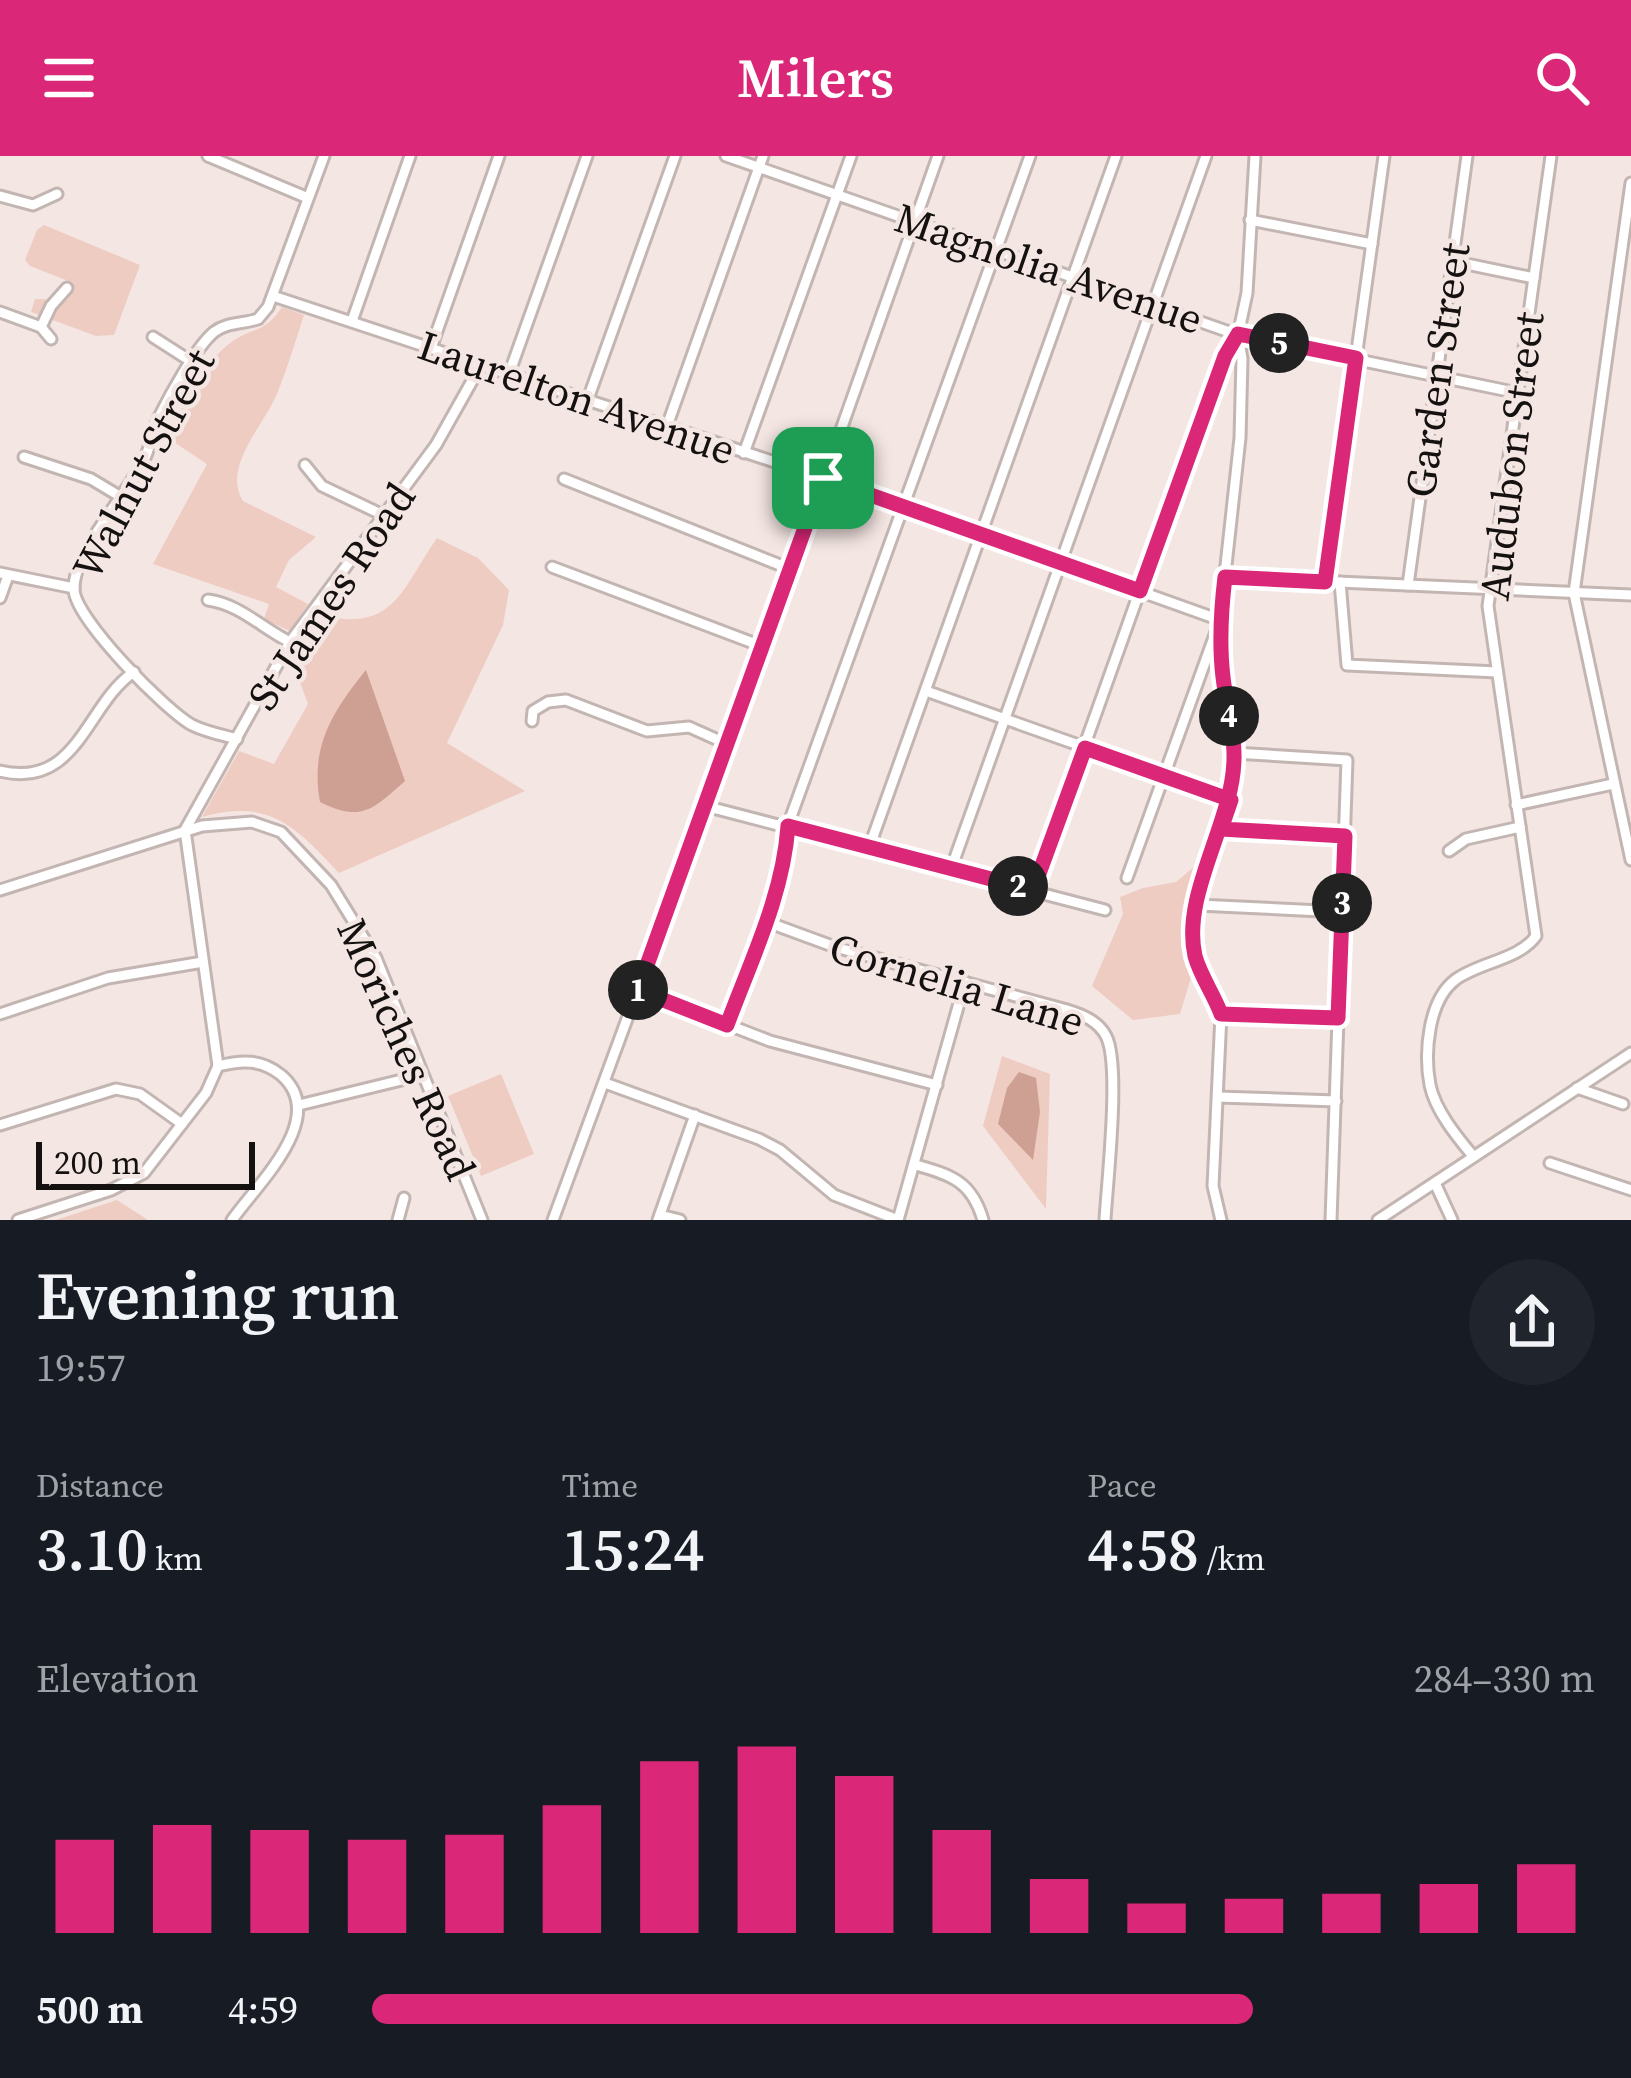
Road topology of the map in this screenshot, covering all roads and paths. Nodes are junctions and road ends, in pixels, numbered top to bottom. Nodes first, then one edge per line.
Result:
1 (208, 156) edge
2 (324, 156) edge
3 (410, 156) edge
4 (499, 156) edge
5 (587, 156) edge
6 (675, 156) edge
7 (726, 156) edge
8 (851, 156) edge
9 (938, 156) edge
10 (1030, 156) edge
11 (1116, 156) edge
12 (1206, 156) edge
13 (1255, 156) edge
14 (1384, 156) edge
15 (1467, 156) edge
16 (1551, 156) edge
17 (761, 162) edge
18 (1631, 183) edge
19 (57, 194) dead end
20 (837, 194) junction
21 (0, 196) edge
22 (308, 198) junction
23 (915, 219) junction
24 (1250, 220) junction
25 (1372, 244) junction
26 (994, 248) junction
27 (1452, 261) junction
28 (1073, 276) junction
29 (1534, 278) junction
30 (68, 288) dead end
31 (273, 296) junction
32 (1153, 304) junction
33 (0, 312) edge
34 (352, 321) junction
35 (41, 327) junction
36 (1238, 334) junction
37 (154, 338) dead end
38 (51, 339) dead end
39 (431, 348) junction
40 (1356, 358) junction
41 (192, 362) junction
42 (481, 365) junction
43 (509, 374) junction
44 (1437, 376) junction
45 (1518, 393) junction
46 (588, 399) junction
47 (667, 426) junction
48 (744, 453) junction
49 (24, 457) dead end
50 (305, 465) dead end
51 (823, 478) junction
52 (564, 479) dead end
53 (121, 497) junction
54 (902, 508) junction
55 (383, 515) junction
56 (982, 534) junction
57 (1061, 562) junction
58 (552, 567) dead end
59 (790, 569) junction
60 (4, 574) edge
61 (1225, 577) junction
62 (1325, 582) junction
63 (1340, 582) junction
64 (1408, 585) junction
65 (74, 588) junction
66 (1490, 588) junction
67 (1140, 591) junction
68 (1574, 592) junction
69 (1631, 595) edge
70 (0, 598) edge
71 (208, 600) dead end
72 (1220, 620) junction
73 (290, 643) junction
74 (764, 647) junction
75 (134, 672) junction
76 (1497, 672) junction
77 (926, 691) junction
78 (1005, 720) junction
79 (532, 721) dead end
80 (236, 739) junction
81 (727, 744) junction
82 (1085, 748) junction
83 (1234, 753) junction
84 (0, 771) edge
85 (1164, 776) junction
86 (1613, 784) junction
87 (1231, 800) junction
88 (1516, 805) junction
89 (705, 806) junction
90 (788, 826) junction
91 (1520, 827) junction
92 (1221, 829) junction
93 (185, 830) junction
94 (1345, 836) junction
95 (869, 848) junction
96 (1448, 851) dead end
97 (1631, 860) edge
98 (951, 868) junction
99 (1127, 878) dead end
100 (0, 890) edge
101 (1033, 890) junction
102 (1198, 905) junction
103 (1105, 910) dead end
104 (1342, 912) junction
105 (767, 922) junction
106 (203, 962) junction
107 (964, 982) junction
108 (638, 990) junction
109 (0, 1014) edge
110 (1221, 1014) junction
111 (1338, 1018) junction
112 (727, 1025) junction
113 (1631, 1053) edge
114 (218, 1066) junction
115 (422, 1075) junction
116 (605, 1083) junction
117 (937, 1085) junction
118 (1577, 1088) junction
119 (1218, 1096) junction
120 (1336, 1101) junction
121 (1623, 1103) dead end
122 (299, 1105) junction
123 (695, 1115) junction
124 (182, 1124) junction
125 (0, 1125) edge
126 (1473, 1156) junction
127 (1550, 1163) dead end
128 (916, 1166) junction
129 (1435, 1183) junction
130 (1631, 1190) edge
131 (404, 1198) dead end
132 (659, 1217) edge
133 (18, 1220) edge
134 (232, 1220) edge
135 (398, 1220) edge
136 (482, 1220) edge
137 (553, 1220) edge
138 (680, 1220) edge
139 (898, 1220) edge
140 (983, 1220) edge
141 (1105, 1220) edge
142 (1221, 1220) edge
143 (1331, 1220) edge
144 (1378, 1220) edge
145 (1452, 1220) edge

1 - 22 street
2 - 22 street
3 - 34 street
4 - 39 street
5 - 43 street
6 - 46 street
7 - 17 street, Magnolia Avenue
8 - 20 street
9 - 23 street
10 - 26 street
11 - 28 street
12 - 32 street
13 - 24 street
14 - 25 street
15 - 27 street, Garden Street
16 - 29 street, Audubon Street
17 - 20 street, Magnolia Avenue
17 - 47 street
18 - 68 street
19 - 21 street
20 - 23 street, Magnolia Avenue
20 - 48 street
22 - 31 street
23 - 26 street, Magnolia Avenue
23 - 51 street
24 - 25 street
24 - 36 street
25 - 40 street
26 - 28 street, Magnolia Avenue
26 - 54 street
27 - 29 street
27 - 44 street, Garden Street
28 - 32 street, Magnolia Avenue
28 - 56 street
29 - 45 street, Audubon Street
30 - 35 street
31 - 34 street, Laurelton Avenue
31 - 41 street, Walnut Street
32 - 36 street, Magnolia Avenue
32 - 57 street
33 - 35 street
34 - 39 street, Laurelton Avenue
35 - 38 street
36 - 40 street, Magnolia Avenue
36 - 61 street
36 - 67 street
37 - 41 street
39 - 42 street, Laurelton Avenue
40 - 44 street, Magnolia Avenue
40 - 62 street
41 - 53 street, Walnut Street
42 - 43 street, Laurelton Avenue
42 - 55 street, St James Road
43 - 46 street, Laurelton Avenue
44 - 45 street, Magnolia Avenue
44 - 64 street, Garden Street
45 - 66 street, Audubon Street
46 - 47 street, Laurelton Avenue
47 - 48 street, Laurelton Avenue
48 - 51 street, Laurelton Avenue
49 - 53 street
50 - 55 street
51 - 54 street, Laurelton Avenue
51 - 59 street
52 - 59 street
53 - 65 street, Walnut Street
54 - 56 street, Laurelton Avenue
54 - 90 street
55 - 73 street, St James Road
56 - 57 street, Laurelton Avenue
56 - 77 street
57 - 67 street, Laurelton Avenue
57 - 78 street
58 - 74 street
59 - 74 street
60 - 65 street
60 - 70 street
61 - 62 street
61 - 72 street
62 - 63 street
63 - 64 street
63 - 76 street
64 - 66 street
65 - 75 street, Walnut Street
66 - 68 street
66 - 76 street, Audubon Street
67 - 72 street, Laurelton Avenue
67 - 82 street
68 - 69 street
68 - 86 street
71 - 73 street
72 - 83 street
72 - 85 street
73 - 80 street, St James Road
74 - 81 street
75 - 80 street, Walnut Street
75 - 84 street
76 - 88 street, Audubon Street
77 - 78 street
77 - 95 street
78 - 82 street
78 - 98 street
79 - 81 street
80 - 93 street, St James Road
81 - 89 street
82 - 85 street
82 - 101 street
83 - 87 street
83 - 94 street
85 - 87 street
85 - 99 street
86 - 88 street
86 - 97 street
87 - 92 street
88 - 91 street, Audubon Street
89 - 90 street
89 - 108 street
90 - 95 street
90 - 105 street
91 - 96 street
91 - 126 street, Audubon Street
92 - 94 street
92 - 102 street
93 - 100 street, Moriches Road
93 - 106 street
93 - 115 street, Moriches Road
94 - 104 street
95 - 98 street
98 - 101 street
101 - 103 street
102 - 104 street
102 - 110 street
104 - 111 street
105 - 107 street, Cornelia Lane
105 - 112 street
106 - 109 street
106 - 114 street
107 - 117 street
107 - 141 street, Cornelia Lane
108 - 112 street
108 - 116 street
110 - 111 street
110 - 119 street
111 - 120 street
112 - 117 street
113 - 118 street
114 - 122 street
114 - 124 street
115 - 122 street
115 - 136 street, Moriches Road
116 - 123 street
116 - 137 street
117 - 128 street
118 - 121 street
118 - 126 street
119 - 120 street
119 - 142 street
120 - 143 street
122 - 134 street
123 - 132 street
123 - 139 street
124 - 125 street
124 - 133 street
126 - 129 street
127 - 130 street
128 - 139 street
128 - 140 street
129 - 144 street
129 - 145 street
131 - 135 street
132 - 138 street

